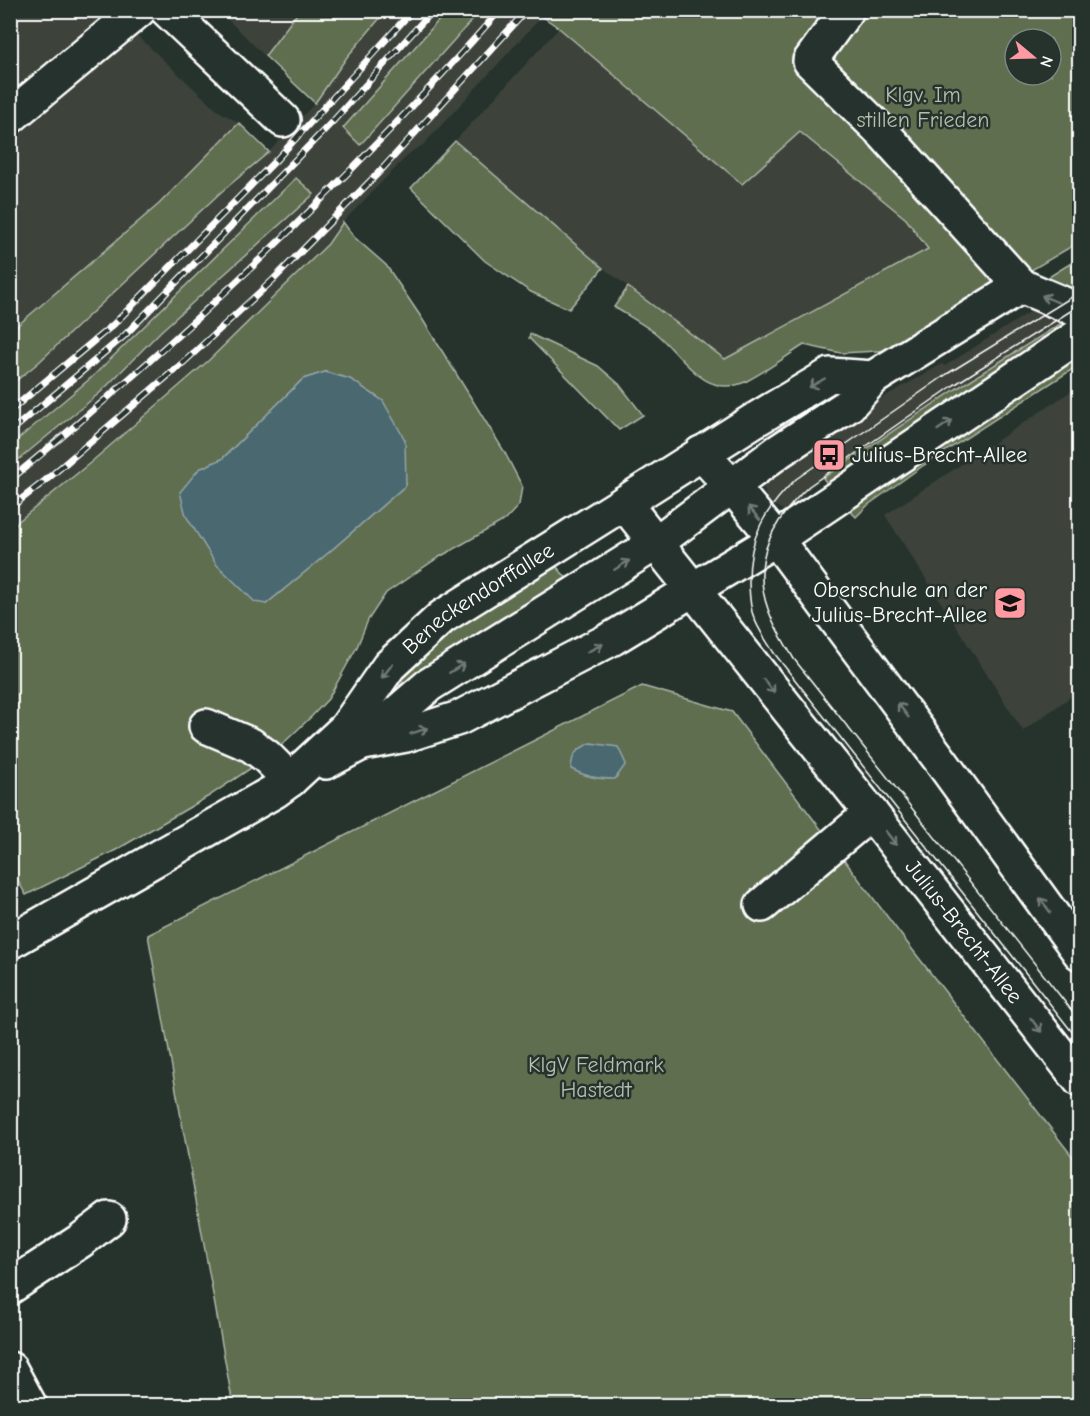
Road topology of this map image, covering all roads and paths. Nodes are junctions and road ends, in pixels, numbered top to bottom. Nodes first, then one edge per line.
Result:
1 (139, 10) edge
2 (167, 10) edge
3 (847, 10) edge
4 (10, 117) edge
5 (283, 120) dead end
6 (1021, 286) junction
7 (1080, 311) edge
8 (1080, 335) edge
9 (873, 378) junction
10 (700, 453) junction
11 (732, 488) junction
12 (624, 503) junction
13 (776, 540) junction
14 (656, 543) junction
15 (693, 591) junction
16 (206, 726) dead end
17 (362, 743) junction
18 (290, 780) junction
19 (871, 813) junction
20 (762, 905) dead end
21 (10, 942) edge
22 (1080, 953) edge
23 (1080, 1080) edge
24 (109, 1219) dead end
25 (10, 1287) edge
26 (10, 1369) edge
27 (30, 1406) edge

1 - 4 street
2 - 5 street
3 - 6 street
7 -> 6 street
6 - 9 street, Beneckendorffallee
13 -> 8 street, Beneckendorffallee
9 -> 10 street, Beneckendorffallee
9 - 11 street, Beneckendorffallee
10 - 11 street
10 - 12 street, Beneckendorffallee
13 -> 11 street
11 - 14 street, Beneckendorffallee
12 - 14 street, Julius-Brecht-Allee
12 -> 18 street, Beneckendorffallee
13 - 15 street, Beneckendorffallee
22 -> 13 street
14 - 15 street, Julius-Brecht-Allee
17 -> 14 street, Beneckendorffallee
17 -> 15 street, Beneckendorffallee
15 -> 19 street, Julius-Brecht-Allee
16 - 18 street
17 - 18 street, Beneckendorffallee
18 - 21 street, Beneckendorffallee
19 - 20 street
19 -> 23 street, Julius-Brecht-Allee
24 - 25 street
26 - 27 street

